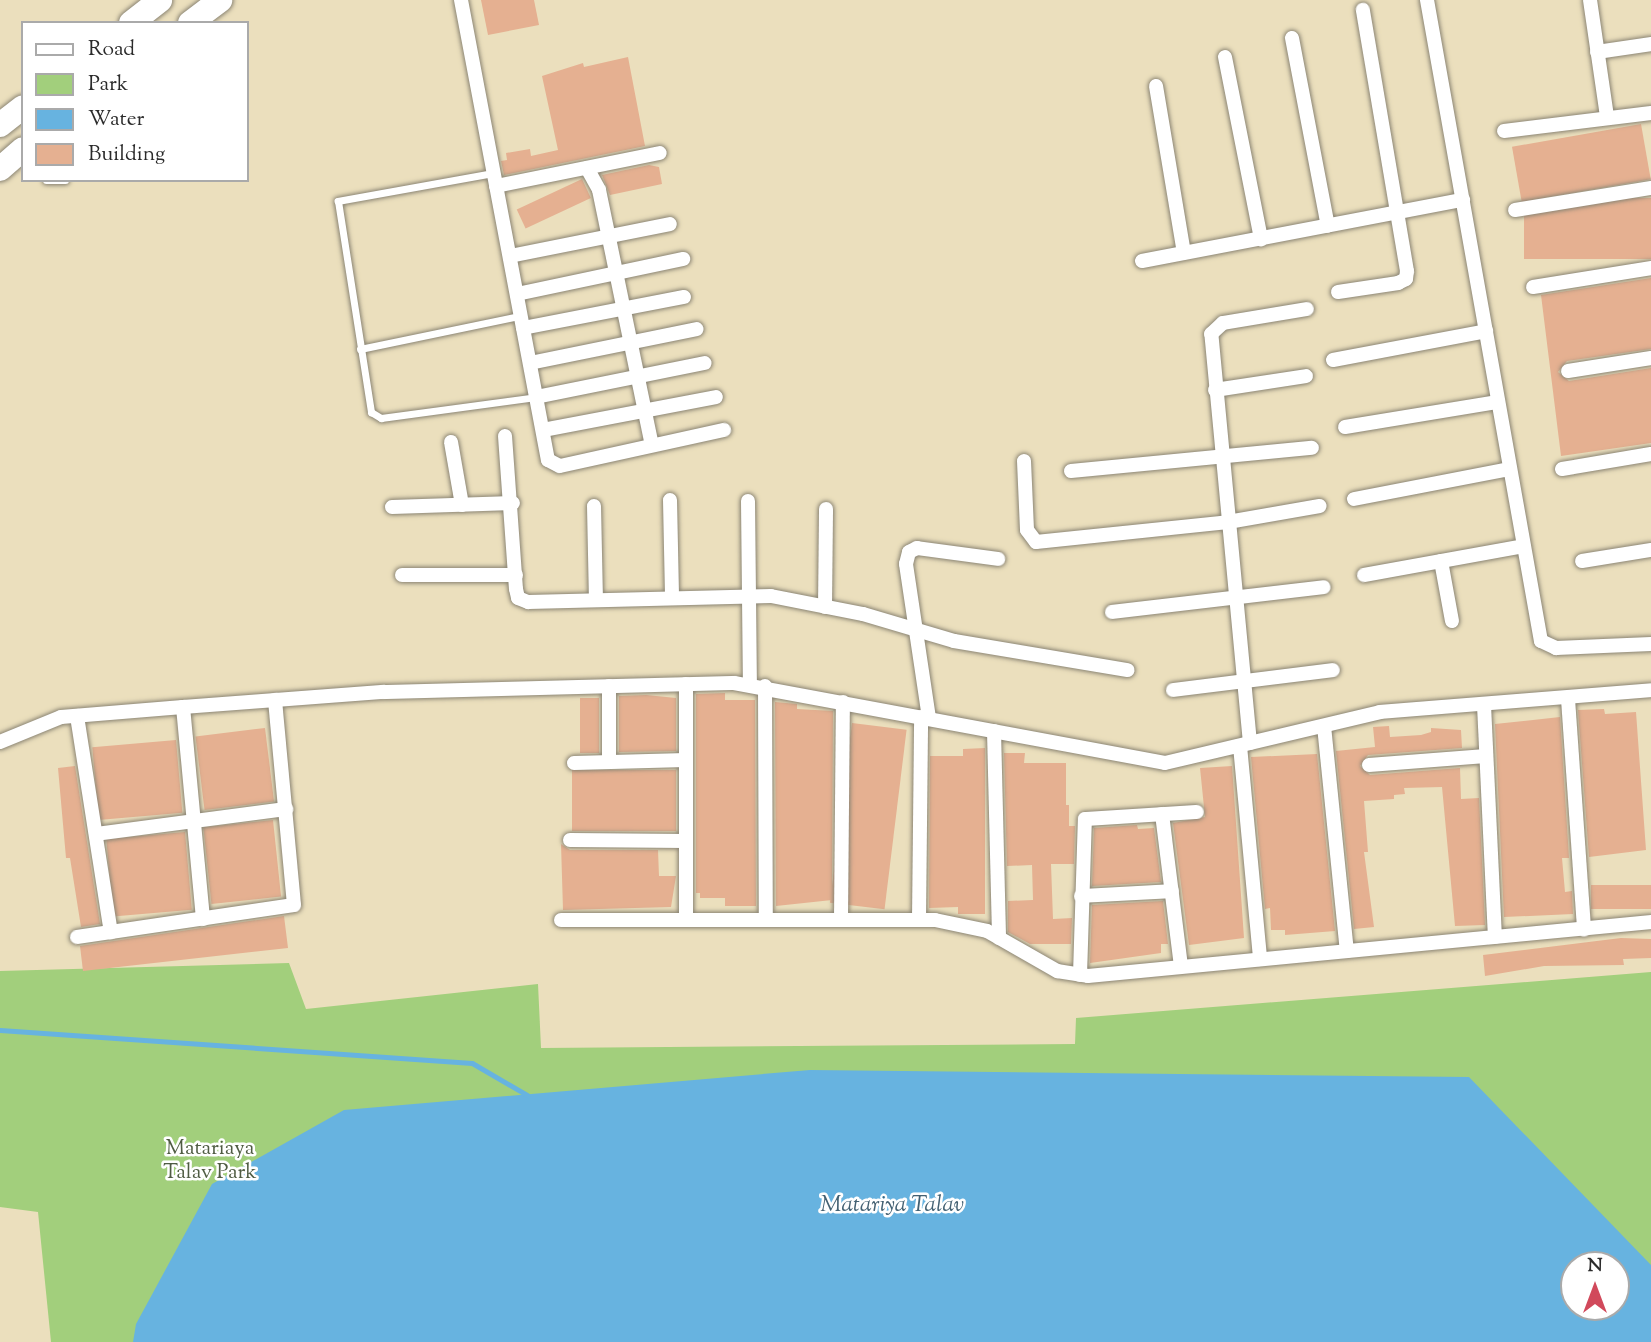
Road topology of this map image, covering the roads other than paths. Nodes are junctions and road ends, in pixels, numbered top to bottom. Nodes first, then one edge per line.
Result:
1 (160, 0) edge
2 (220, 0) edge
3 (461, 0) edge
4 (1427, 0) edge
5 (1590, 0) edge
6 (1363, 10) dead end
7 (134, 21) edge
8 (193, 21) edge
9 (1292, 38) dead end
10 (1651, 44) edge
11 (1597, 52) junction
12 (1225, 57) dead end
13 (1156, 86) dead end
14 (21, 109) edge
15 (1651, 113) edge
16 (1607, 116) junction
17 (0, 125) edge
18 (1504, 131) dead end
19 (21, 151) edge
20 (660, 153) dead end
21 (587, 168) junction
22 (0, 169) edge
23 (495, 179) junction
24 (1651, 188) edge
25 (1463, 200) junction
26 (1515, 210) dead end
27 (1395, 213) junction
28 (670, 224) dead end
29 (1328, 226) junction
30 (608, 237) junction
31 (1261, 239) junction
32 (1184, 253) junction
33 (510, 256) junction
34 (682, 259) dead end
35 (1142, 261) dead end
36 (1651, 268) edge
37 (615, 273) junction
38 (1533, 287) dead end
39 (1338, 292) dead end
40 (517, 294) junction
41 (684, 297) dead end
42 (623, 309) junction
43 (1307, 309) dead end
44 (522, 322) junction
45 (697, 330) dead end
46 (1486, 331) junction
47 (630, 343) junction
48 (360, 349) junction
49 (1651, 358) edge
50 (1333, 360) dead end
51 (530, 363) junction
52 (705, 363) dead end
53 (1568, 371) dead end
54 (638, 376) junction
55 (1306, 376) dead end
56 (1215, 390) junction
57 (536, 397) junction
58 (716, 397) dead end
59 (1498, 402) junction
60 (645, 411) junction
61 (1345, 427) dead end
62 (543, 430) junction
63 (724, 430) dead end
64 (505, 436) dead end
65 (451, 442) dead end
66 (652, 446) junction
67 (1312, 448) dead end
68 (1651, 454) edge
69 (1222, 457) junction
70 (1024, 461) dead end
71 (1510, 469) junction
72 (1562, 469) dead end
73 (1071, 471) dead end
74 (1354, 499) dead end
75 (670, 500) dead end
76 (748, 501) dead end
77 (513, 503) junction
78 (462, 505) junction
79 (594, 506) dead end
80 (1320, 506) dead end
81 (392, 507) dead end
82 (826, 509) dead end
83 (1228, 522) junction
84 (1523, 545) junction
85 (1651, 550) edge
86 (998, 559) dead end
87 (1441, 561) junction
88 (1582, 561) dead end
89 (402, 575) dead end
90 (516, 575) junction
91 (1364, 575) dead end
92 (1324, 587) dead end
93 (749, 594) junction
94 (672, 597) junction
95 (1236, 599) junction
96 (596, 600) junction
97 (825, 607) junction
98 (1112, 612) dead end
99 (1452, 621) dead end
100 (915, 630) junction
101 (1651, 644) edge
102 (1128, 670) dead end
103 (1333, 670) dead end
104 (1244, 681) junction
105 (686, 684) junction
106 (750, 684) junction
107 (609, 686) junction
108 (765, 686) junction
109 (1173, 690) dead end
110 (1651, 690) edge
111 (1567, 699) junction
112 (275, 700) junction
113 (843, 702) junction
114 (1484, 705) junction
115 (183, 707) junction
116 (77, 716) junction
117 (925, 718) junction
118 (1324, 726) junction
119 (994, 731) junction
120 (0, 742) edge
121 (1245, 744) junction
122 (1486, 756) junction
123 (686, 760) junction
124 (609, 762) junction
125 (574, 763) dead end
126 (1369, 765) dead end
127 (286, 809) junction
128 (1197, 812) dead end
129 (1162, 814) junction
130 (194, 821) junction
131 (96, 834) junction
132 (570, 840) dead end
133 (686, 841) junction
134 (1172, 891) junction
135 (1081, 896) junction
136 (203, 919) junction
137 (561, 920) dead end
138 (686, 920) junction
139 (765, 920) junction
140 (841, 920) junction
141 (919, 920) junction
142 (1651, 922) edge
143 (1584, 929) junction
144 (111, 932) junction
145 (77, 937) dead end
146 (999, 937) junction
147 (1495, 937) junction
148 (1347, 950) junction
149 (1260, 959) junction
150 (1181, 966) junction
151 (1080, 975) junction

1 - 7 highway
2 - 8 highway
3 - 23 street
4 - 25 street
5 - 11 street
6 - 27 street
9 - 29 street
10 - 11 street
11 - 16 street
12 - 31 street
13 - 32 street
14 - 17 highway
15 - 16 street
16 - 18 street
19 - 22 highway
20 - 21 street
21 - 23 street
21 - 30 street
23 - 33 street
23 - 48 lane
24 - 26 street
25 - 27 street
25 - 46 street
27 - 29 street
27 - 39 street
28 - 30 street
29 - 31 street
30 - 33 street
30 - 37 street
31 - 32 street
32 - 35 street
33 - 40 street
34 - 37 street
36 - 38 street
37 - 40 street
37 - 42 street
40 - 44 street
41 - 42 street
42 - 44 street
42 - 47 street
43 - 56 street
44 - 48 lane
44 - 51 street
45 - 47 street
46 - 50 street
46 - 59 street
47 - 51 street
47 - 54 street
48 - 57 lane
49 - 53 street
51 - 57 street
52 - 54 street
54 - 57 street
54 - 60 street
55 - 56 street
56 - 69 street
57 - 62 street
58 - 60 street
59 - 61 street
59 - 71 street
60 - 62 street
60 - 66 street
62 - 66 street
63 - 66 street
64 - 77 street
65 - 78 street
67 - 69 street
68 - 72 street
69 - 73 street
69 - 83 street
70 - 83 street
71 - 74 street
71 - 84 street
75 - 94 street
76 - 93 street
77 - 78 street
77 - 90 street
78 - 81 street
79 - 96 street
80 - 83 street
82 - 97 street
83 - 95 street
84 - 87 street
84 - 101 street
85 - 88 street
86 - 100 street
87 - 91 street
87 - 99 street
89 - 90 street
90 - 96 street
92 - 95 street
93 - 94 street
93 - 97 street
93 - 106 street
94 - 96 street
95 - 98 street
95 - 104 street
97 - 100 street
100 - 102 street
100 - 117 street
103 - 104 street
104 - 109 street
104 - 121 street
105 - 106 street
105 - 107 street
105 - 123 street
106 - 108 street
107 - 112 street
107 - 124 street
108 - 113 street
108 - 139 street
110 - 111 street
111 - 114 street
111 - 143 street
112 - 115 street
112 - 127 street
113 - 117 street
113 - 140 street
114 - 118 street
114 - 122 street
115 - 116 street
115 - 130 street
116 - 120 street
116 - 131 street
117 - 119 street
117 - 141 street
118 - 121 street
118 - 148 street
119 - 121 street
119 - 146 street
121 - 149 street
122 - 126 street
122 - 147 street
123 - 124 street
123 - 133 street
124 - 125 street
127 - 130 street
127 - 136 street
128 - 129 street
129 - 134 street
129 - 135 street
130 - 131 street
130 - 136 street
131 - 144 street
132 - 133 street
133 - 138 street
134 - 135 street
134 - 150 street
135 - 151 street
136 - 144 street
137 - 138 street
138 - 139 street
139 - 140 street
140 - 141 street
141 - 146 street
142 - 143 street
143 - 147 street
144 - 145 street
146 - 151 street
147 - 148 street
148 - 149 street
149 - 150 street
150 - 151 street

